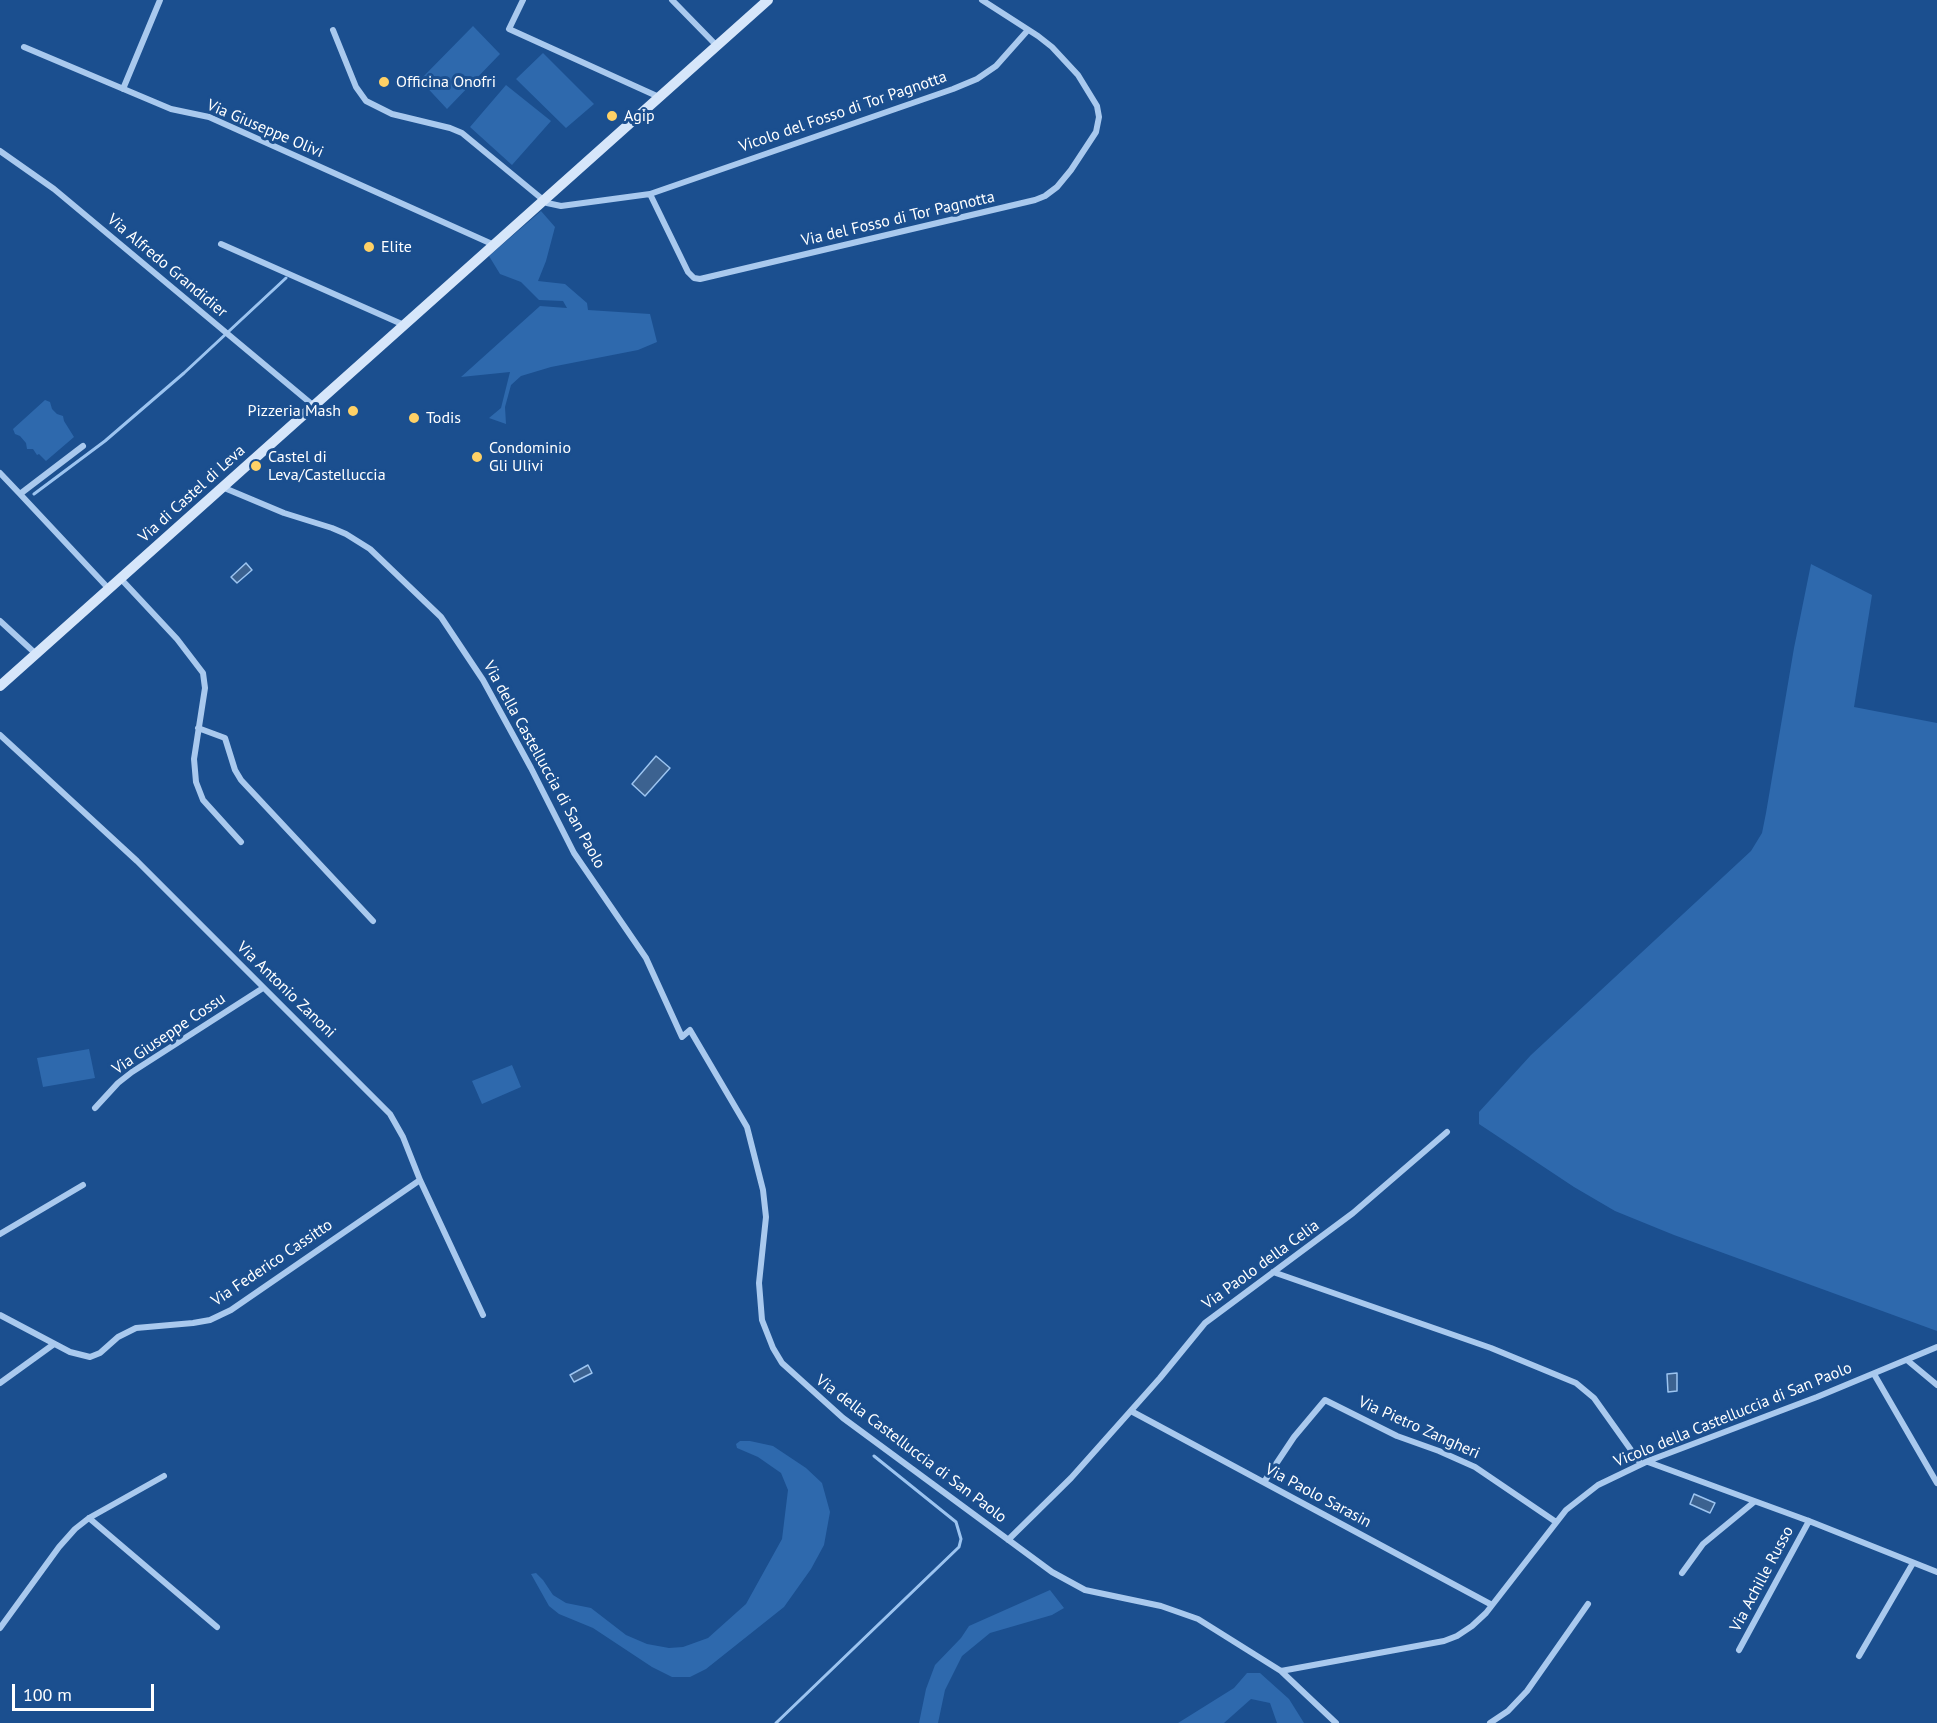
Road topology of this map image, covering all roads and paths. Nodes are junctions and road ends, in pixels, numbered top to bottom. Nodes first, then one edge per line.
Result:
1 (159, 0) edge
2 (523, 0) edge
3 (672, 0) edge
4 (768, 0) edge
5 (981, 0) edge
6 (333, 30) dead end
7 (1028, 30) junction
8 (24, 46) dead end
9 (717, 46) junction
10 (123, 89) junction
11 (659, 98) junction
12 (0, 151) edge
13 (650, 194) junction
14 (543, 200) junction
15 (221, 244) dead end
16 (492, 244) junction
17 (404, 326) junction
18 (314, 406) junction
19 (82, 446) dead end
20 (0, 473) edge
21 (222, 487) junction
22 (20, 494) junction
23 (121, 579) junction
24 (109, 589) junction
25 (0, 621) edge
26 (36, 654) junction
27 (0, 686) edge
28 (198, 728) junction
29 (0, 735) edge
30 (241, 842) dead end
31 (374, 921) dead end
32 (263, 988) junction
33 (95, 1108) dead end
34 (1447, 1132) dead end
35 (420, 1180) junction
36 (83, 1185) dead end
37 (0, 1234) edge
38 (1273, 1272) junction
39 (483, 1314) dead end
40 (0, 1315) edge
41 (54, 1344) junction
42 (1937, 1347) edge
43 (1907, 1360) junction
44 (1874, 1374) junction
45 (0, 1383) edge
46 (1937, 1385) edge
47 (1131, 1411) junction
48 (1644, 1463) junction
49 (164, 1476) dead end
50 (1264, 1482) junction
51 (1937, 1483) edge
52 (1754, 1502) junction
53 (89, 1518) junction
54 (1809, 1521) junction
55 (1556, 1522) junction
56 (1008, 1540) junction
57 (1913, 1563) junction
58 (1937, 1572) edge
59 (1682, 1573) dead end
60 (1588, 1604) dead end
61 (1492, 1605) junction
62 (217, 1627) dead end
63 (0, 1628) edge
64 (1739, 1650) dead end
65 (1859, 1656) dead end
66 (1281, 1671) junction
67 (1336, 1723) edge
68 (1490, 1723) edge

1 - 10 street
2 - 11 street
3 - 9 street
4 - 9 street, Via di Castel di Leva
5 - 7 street, Via del Fosso di Tor Pagnotta
6 - 14 street
7 - 13 street, Vicolo del Fosso di Tor Pagnotta
7 - 13 street, Via del Fosso di Tor Pagnotta
8 - 10 street, Via Giuseppe Olivi
9 - 11 street, Via di Castel di Leva
10 - 16 street, Via Giuseppe Olivi
11 - 14 street, Via di Castel di Leva
12 - 18 street, Via Alfredo Grandidier
13 - 14 street
14 - 16 street, Via di Castel di Leva
15 - 17 street
16 - 17 street, Via di Castel di Leva
17 - 18 street, Via di Castel di Leva
18 - 21 street, Via di Castel di Leva
19 - 22 street
20 - 22 street
21 - 23 street, Via di Castel di Leva
21 - 56 street, Via della Castelluccia di San Paolo
22 - 24 street
23 - 24 street, Via di Castel di Leva
23 - 28 street
24 - 26 street, Via di Castel di Leva
25 - 26 street
26 - 27 street, Via di Castel di Leva
28 - 30 street
28 - 31 street
29 - 32 street, Via Antonio Zanoni
32 - 33 street, Via Giuseppe Cossu
32 - 35 street, Via Antonio Zanoni
34 - 38 street, Via Paolo della Celia
35 - 39 street, Via Antonio Zanoni
35 - 41 street, Via Federico Cassitto
36 - 37 street
38 - 47 street, Via Paolo della Celia
38 - 48 street
40 - 41 street, Via Federico Cassitto
41 - 45 street
42 - 43 street, Vicolo della Castelluccia di San Paolo
43 - 44 street, Vicolo della Castelluccia di San Paolo
43 - 46 street
44 - 48 street, Vicolo della Castelluccia di San Paolo
44 - 51 street
47 - 50 street, Via Paolo Sarasin
47 - 56 street, Via Paolo della Celia
48 - 52 street, Via Achille Russo
48 - 55 street, Vicolo della Castelluccia di San Paolo
49 - 53 street
50 - 55 street, Via Pietro Zangheri
50 - 61 street, Via Paolo Sarasin
52 - 54 street, Via Achille Russo
52 - 59 street
53 - 62 street
53 - 63 street
54 - 57 street, Via Achille Russo
54 - 64 street, Via Achille Russo
55 - 61 street, Vicolo della Castelluccia di San Paolo
56 - 66 street, Via della Castelluccia di San Paolo
57 - 58 street, Via Achille Russo
57 - 65 street
60 - 68 street
61 - 66 street, Vicolo della Castelluccia di San Paolo
66 - 67 street, Via della Castelluccia di San Paolo

